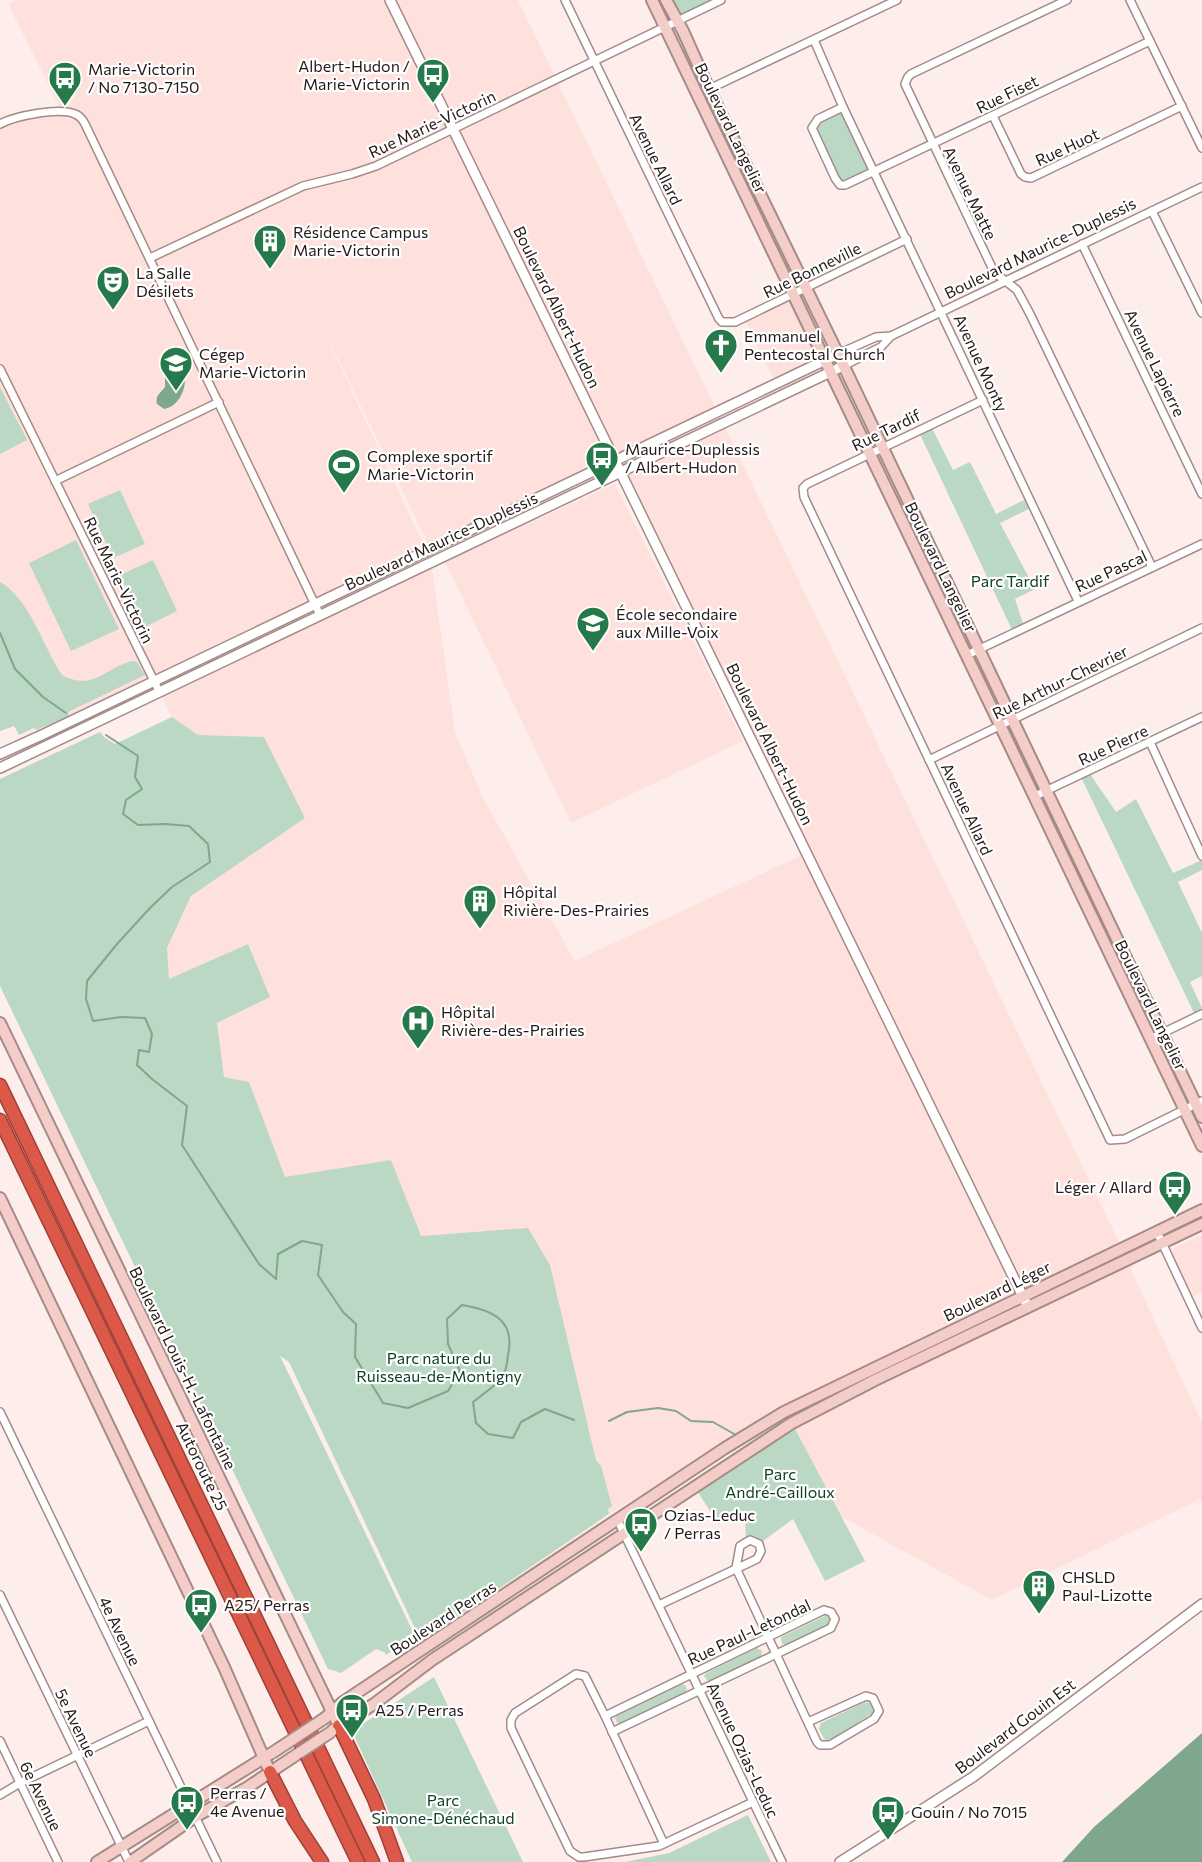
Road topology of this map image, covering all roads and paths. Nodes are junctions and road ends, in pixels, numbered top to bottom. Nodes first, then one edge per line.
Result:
1 (390, 0) edge
2 (565, 0) edge
3 (652, 0) edge
4 (666, 0) edge
5 (721, 0) edge
6 (897, 0) edge
7 (1067, 0) edge
8 (1130, 0) edge
9 (677, 21) junction
10 (665, 27) junction
11 (814, 39) junction
12 (1150, 41) junction
13 (594, 61) junction
14 (709, 89) junction
15 (698, 95) junction
16 (1182, 106) junction
17 (843, 107) junction
18 (993, 116) junction
19 (0, 124) edge
20 (453, 129) junction
21 (932, 145) junction
22 (1202, 148) edge
23 (875, 172) junction
24 (1202, 187) edge
25 (1152, 211) junction
26 (907, 239) junction
27 (1082, 244) junction
28 (150, 258) junction
29 (1005, 281) junction
30 (805, 288) junction
31 (794, 293) junction
32 (942, 312) junction
33 (1202, 313) edge
34 (728, 324) joint
35 (891, 336) junction
36 (838, 354) junction
37 (826, 360) junction
38 (843, 366) junction
39 (0, 369) edge
40 (831, 371) junction
41 (983, 400) junction
42 (219, 402) junction
43 (881, 447) junction
44 (870, 453) junction
45 (616, 461) junction
46 (621, 472) junction
47 (55, 481) junction
48 (803, 488) joint
49 (1202, 494) edge
50 (1202, 544) edge
51 (1152, 567) junction
52 (1078, 601) junction
53 (315, 604) junction
54 (320, 615) junction
55 (1202, 628) edge
56 (979, 650) junction
57 (967, 655) junction
58 (155, 681) junction
59 (159, 691) junction
60 (1202, 717) edge
61 (1013, 720) junction
62 (1001, 726) junction
63 (1150, 742) junction
64 (0, 754) edge
65 (929, 760) junction
66 (0, 768) edge
67 (1047, 791) junction
68 (1035, 796) junction
69 (1202, 856) edge
70 (1202, 1014) edge
71 (0, 1023) edge
72 (1162, 1034) junction
73 (1150, 1039) junction
74 (0, 1085) edge
75 (1199, 1103) edge
76 (1185, 1110) junction
77 (1202, 1118) edge
78 (0, 1120) edge
79 (1202, 1146) edge
80 (0, 1198) edge
81 (1202, 1210) edge
82 (1202, 1224) edge
83 (1157, 1232) junction
84 (1162, 1243) junction
85 (1023, 1295) junction
86 (1028, 1307) junction
87 (1202, 1328) edge
88 (806, 1400) joint
89 (812, 1411) joint
90 (0, 1414) edge
91 (618, 1521) junction
92 (624, 1533) junction
93 (0, 1595) edge
94 (1202, 1604) edge
95 (659, 1605) junction
96 (768, 1638) junction
97 (775, 1655) junction
98 (692, 1674) junction
99 (700, 1691) junction
100 (328, 1714) junction
101 (605, 1716) junction
102 (149, 1721) junction
103 (808, 1722) junction
104 (335, 1729) junction
105 (612, 1732) junction
106 (0, 1741) edge
107 (77, 1755) junction
108 (268, 1755) junction
109 (274, 1770) junction
110 (20, 1783) junction
111 (0, 1795) edge
112 (753, 1802) junction
113 (189, 1805) junction
114 (195, 1817) junction
115 (664, 1844) junction
116 (121, 1846) junction
117 (58, 1862) edge
118 (97, 1862) edge
119 (130, 1862) edge
120 (217, 1862) edge
121 (322, 1862) edge
122 (358, 1862) edge
123 (373, 1862) edge
124 (397, 1862) edge
125 (782, 1862) edge
126 (840, 1862) edge

1 - 20 street, Boulevard Albert-Hudon
2 - 13 street, Avenue Allard
3 - 10 main road, Boulevard Langelier
4 - 9 main road, Boulevard Langelier
5 - 9 street, Rue Marie-Victorin
6 - 11 street
7 - 21 street, Avenue Matte
8 - 12 street
9 - 10 street, Rue Marie-Victorin
9 - 14 main road, Boulevard Langelier
10 - 13 street, Rue Marie-Victorin
10 - 15 main road, Boulevard Langelier
11 - 14 street
11 - 17 street, Avenue Monty
12 - 16 street
12 - 18 street, Rue Fiset
13 - 20 street, Rue Marie-Victorin
13 - 34 street, Avenue Allard
14 - 15 street
14 - 30 main road, Boulevard Langelier
15 - 31 main road, Boulevard Langelier
16 - 18 street, Rue Huot
16 - 22 street
17 - 23 street, Avenue Monty
17 - 23 street, Rue Fiset
18 - 21 street, Rue Fiset
19 - 28 street
20 - 28 street, Rue Marie-Victorin
20 - 45 street, Boulevard Albert-Hudon
21 - 23 street, Rue Fiset
21 - 29 street, Avenue Matte
23 - 26 street, Avenue Monty
24 - 25 street, Boulevard Maurice-Duplessis
25 - 27 street, Boulevard Maurice-Duplessis
25 - 33 street
26 - 30 street, Rue Bonneville
26 - 32 street, Avenue Monty
27 - 29 street, Boulevard Maurice-Duplessis
27 - 49 street, Avenue Lapierre
28 - 42 street
29 - 32 street, Boulevard Maurice-Duplessis
29 - 51 street, Avenue Matte
30 - 31 street, Rue Bonneville
30 - 36 main road, Boulevard Langelier
31 - 34 street, Rue Bonneville
31 - 37 main road, Boulevard Langelier
32 - 35 street, Boulevard Maurice-Duplessis
32 - 41 street, Avenue Monty
35 - 36 street, Boulevard Maurice-Duplessis
35 - 38 street, Boulevard Maurice-Duplessis
36 - 37 street, Boulevard Maurice-Duplessis
36 - 38 main road, Boulevard Langelier
37 - 40 main road, Boulevard Langelier
37 - 45 street, Boulevard Maurice-Duplessis
38 - 40 street, Boulevard Maurice-Duplessis
38 - 43 main road, Boulevard Langelier
39 - 47 street, Rue Marie-Victorin
40 - 44 main road, Boulevard Langelier
40 - 46 street, Boulevard Maurice-Duplessis
41 - 43 street, Rue Tardif
41 - 52 street, Avenue Monty
42 - 47 street
42 - 53 street
43 - 44 street, Rue Tardif
43 - 56 main road, Boulevard Langelier
44 - 48 street, Rue Tardif
44 - 57 main road, Boulevard Langelier
45 - 46 street, Boulevard Albert-Hudon
45 - 53 street, Boulevard Maurice-Duplessis
46 - 54 street, Boulevard Maurice-Duplessis
46 - 85 street, Boulevard Albert-Hudon
47 - 58 street, Rue Marie-Victorin
48 - 65 street, Avenue Allard
50 - 51 street, Rue Pascal
51 - 52 street, Rue Pascal
52 - 56 street, Rue Pascal
53 - 54 street
53 - 58 street, Boulevard Maurice-Duplessis
54 - 59 street, Boulevard Maurice-Duplessis
55 - 61 street, Rue Arthur-Chevrier
56 - 57 street, Rue Pascal
56 - 61 main road, Boulevard Langelier
57 - 62 main road, Boulevard Langelier
58 - 59 street, Rue Marie-Victorin
58 - 64 street, Boulevard Maurice-Duplessis
59 - 66 street, Boulevard Maurice-Duplessis
60 - 63 street, Rue Pierre
61 - 62 street, Rue Arthur-Chevrier
61 - 67 main road, Boulevard Langelier
62 - 65 street, Rue Arthur-Chevrier
62 - 68 main road, Boulevard Langelier
63 - 67 street, Rue Pierre
63 - 69 street
65 - 76 street, Avenue Allard
67 - 68 street, Rue Pierre
67 - 72 main road, Boulevard Langelier
68 - 73 main road, Boulevard Langelier
70 - 72 street
71 - 100 main road, Boulevard Louis-H.-Lafontaine
72 - 73 street
72 - 75 main road, Boulevard Langelier
73 - 76 main road, Boulevard Langelier
74 - 123 highway, Autoroute 25
75 - 76 street
75 - 77 main road, Boulevard Langelier
76 - 79 main road, Boulevard Langelier
78 - 122 highway, Autoroute 25
80 - 108 main road
81 - 83 main road, Boulevard Léger
82 - 84 main road, Boulevard Léger
83 - 84 street
83 - 85 main road, Boulevard Léger
84 - 86 main road, Boulevard Léger
84 - 87 street
85 - 86 street, Boulevard Albert-Hudon
85 - 88 main road, Boulevard Léger
86 - 89 main road, Boulevard Léger
88 - 91 main road, Boulevard Perras
89 - 92 main road, Boulevard Perras
90 - 102 street, 4e Avenue
91 - 92 street, Avenue Ozias-Leduc
91 - 100 main road, Boulevard Perras
92 - 95 street, Avenue Ozias-Leduc
92 - 104 main road, Boulevard Perras
93 - 107 street, 5e Avenue
94 - 126 street, Boulevard Gouin Est
95 - 96 street
95 - 98 street, Avenue Ozias-Leduc
96 - 97 street
96 - 97 street, Rue Paul-Letondal
96 - 98 street, Rue Paul-Letondal
97 - 99 street, Rue Paul-Letondal
97 - 103 street
98 - 99 street, Avenue Ozias-Leduc
98 - 101 street, Rue Paul-Letondal
99 - 105 street, Rue Paul-Letondal
99 - 112 street, Avenue Ozias-Leduc
100 - 104 main road, Boulevard Louis-H.-Lafontaine
100 - 108 main road, Boulevard Perras, bridge
101 - 105 street
101 - 115 street
102 - 107 street
102 - 113 street, 4e Avenue
103 - 103 street
104 - 109 main road, Boulevard Perras, bridge
104 - 124 highway
105 - 115 street
106 - 110 street, 6e Avenue
107 - 110 street
107 - 116 street, 5e Avenue
108 - 109 main road
108 - 113 main road, Boulevard Perras
109 - 114 main road, Boulevard Perras
109 - 121 highway
110 - 111 street
110 - 117 street, 6e Avenue
112 - 115 street
112 - 125 street, Avenue Ozias-Leduc
113 - 114 street, 4e Avenue
113 - 116 main road, Boulevard Perras
114 - 119 main road, Boulevard Perras
114 - 120 street, 4e Avenue
116 - 118 main road, Boulevard Perras
116 - 119 street, 5e Avenue

